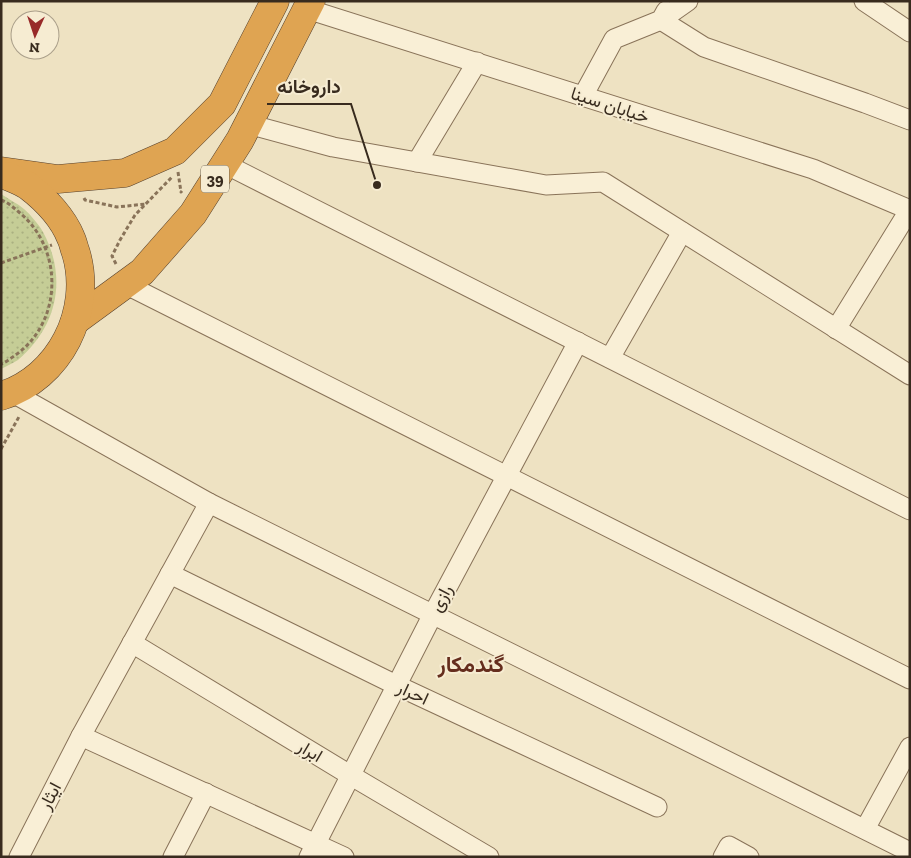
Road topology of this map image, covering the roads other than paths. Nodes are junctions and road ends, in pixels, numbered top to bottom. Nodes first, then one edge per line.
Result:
1 (275, 1) edge
2 (672, 1) edge
3 (688, 1) edge
4 (864, 1) edge
5 (309, 5) edge
6 (661, 20) junction
7 (910, 32) edge
8 (477, 62) junction
9 (583, 96) junction
10 (910, 120) edge
11 (248, 124) junction
12 (417, 162) junction
13 (225, 164) junction
14 (1, 172) edge
15 (910, 210) edge
16 (682, 232) junction
17 (125, 284) junction
18 (75, 321) junction
19 (836, 329) junction
20 (578, 342) junction
21 (610, 358) junction
22 (910, 375) edge
23 (11, 400) edge
24 (507, 476) junction
25 (209, 504) junction
26 (910, 510) edge
27 (170, 574) junction
28 (433, 614) junction
29 (132, 643) junction
30 (910, 679) edge
31 (396, 685) junction
32 (81, 736) junction
33 (910, 747) edge
34 (350, 775) junction
35 (206, 793) junction
36 (657, 807) dead end
37 (864, 829) junction
38 (312, 850) edge
39 (910, 852) edge
40 (18, 857) edge
41 (173, 857) edge
42 (344, 857) edge
43 (489, 857) edge
44 (723, 857) edge
45 (750, 857) edge

1 - 14 highway, 39
2 - 6 street
3 - 6 street
4 - 7 street
5 - 8 street, خیابان سینا
5 - 11 highway, 39
6 - 9 street
6 - 10 street
8 - 9 street, خیابان سینا
8 - 12 street
9 - 15 street, خیابان سینا
11 - 12 street
11 - 13 highway, 39
12 - 16 street
13 - 17 highway, 39
13 - 20 street
14 - 18 highway, 39
15 - 19 street
16 - 19 street
16 - 21 street
17 - 18 highway, 39
17 - 24 street
18 - 23 highway, 39
19 - 22 street
20 - 21 street
20 - 24 street, رازی
21 - 26 street
23 - 25 street
24 - 28 street, رازی
24 - 30 street
25 - 27 street, ایثار
25 - 28 street
27 - 29 street, ایثار
27 - 31 street, احرار
28 - 31 street, رازی
28 - 37 street
29 - 32 street, ایثار
29 - 34 street, ابرار
31 - 34 street, رازی
31 - 36 street, احرار
32 - 35 street
32 - 40 street, ایثار
33 - 37 street
34 - 38 street, رازی
34 - 43 street, ابرار
35 - 38 street
35 - 41 street
37 - 39 street
38 - 42 street
44 - 45 street

